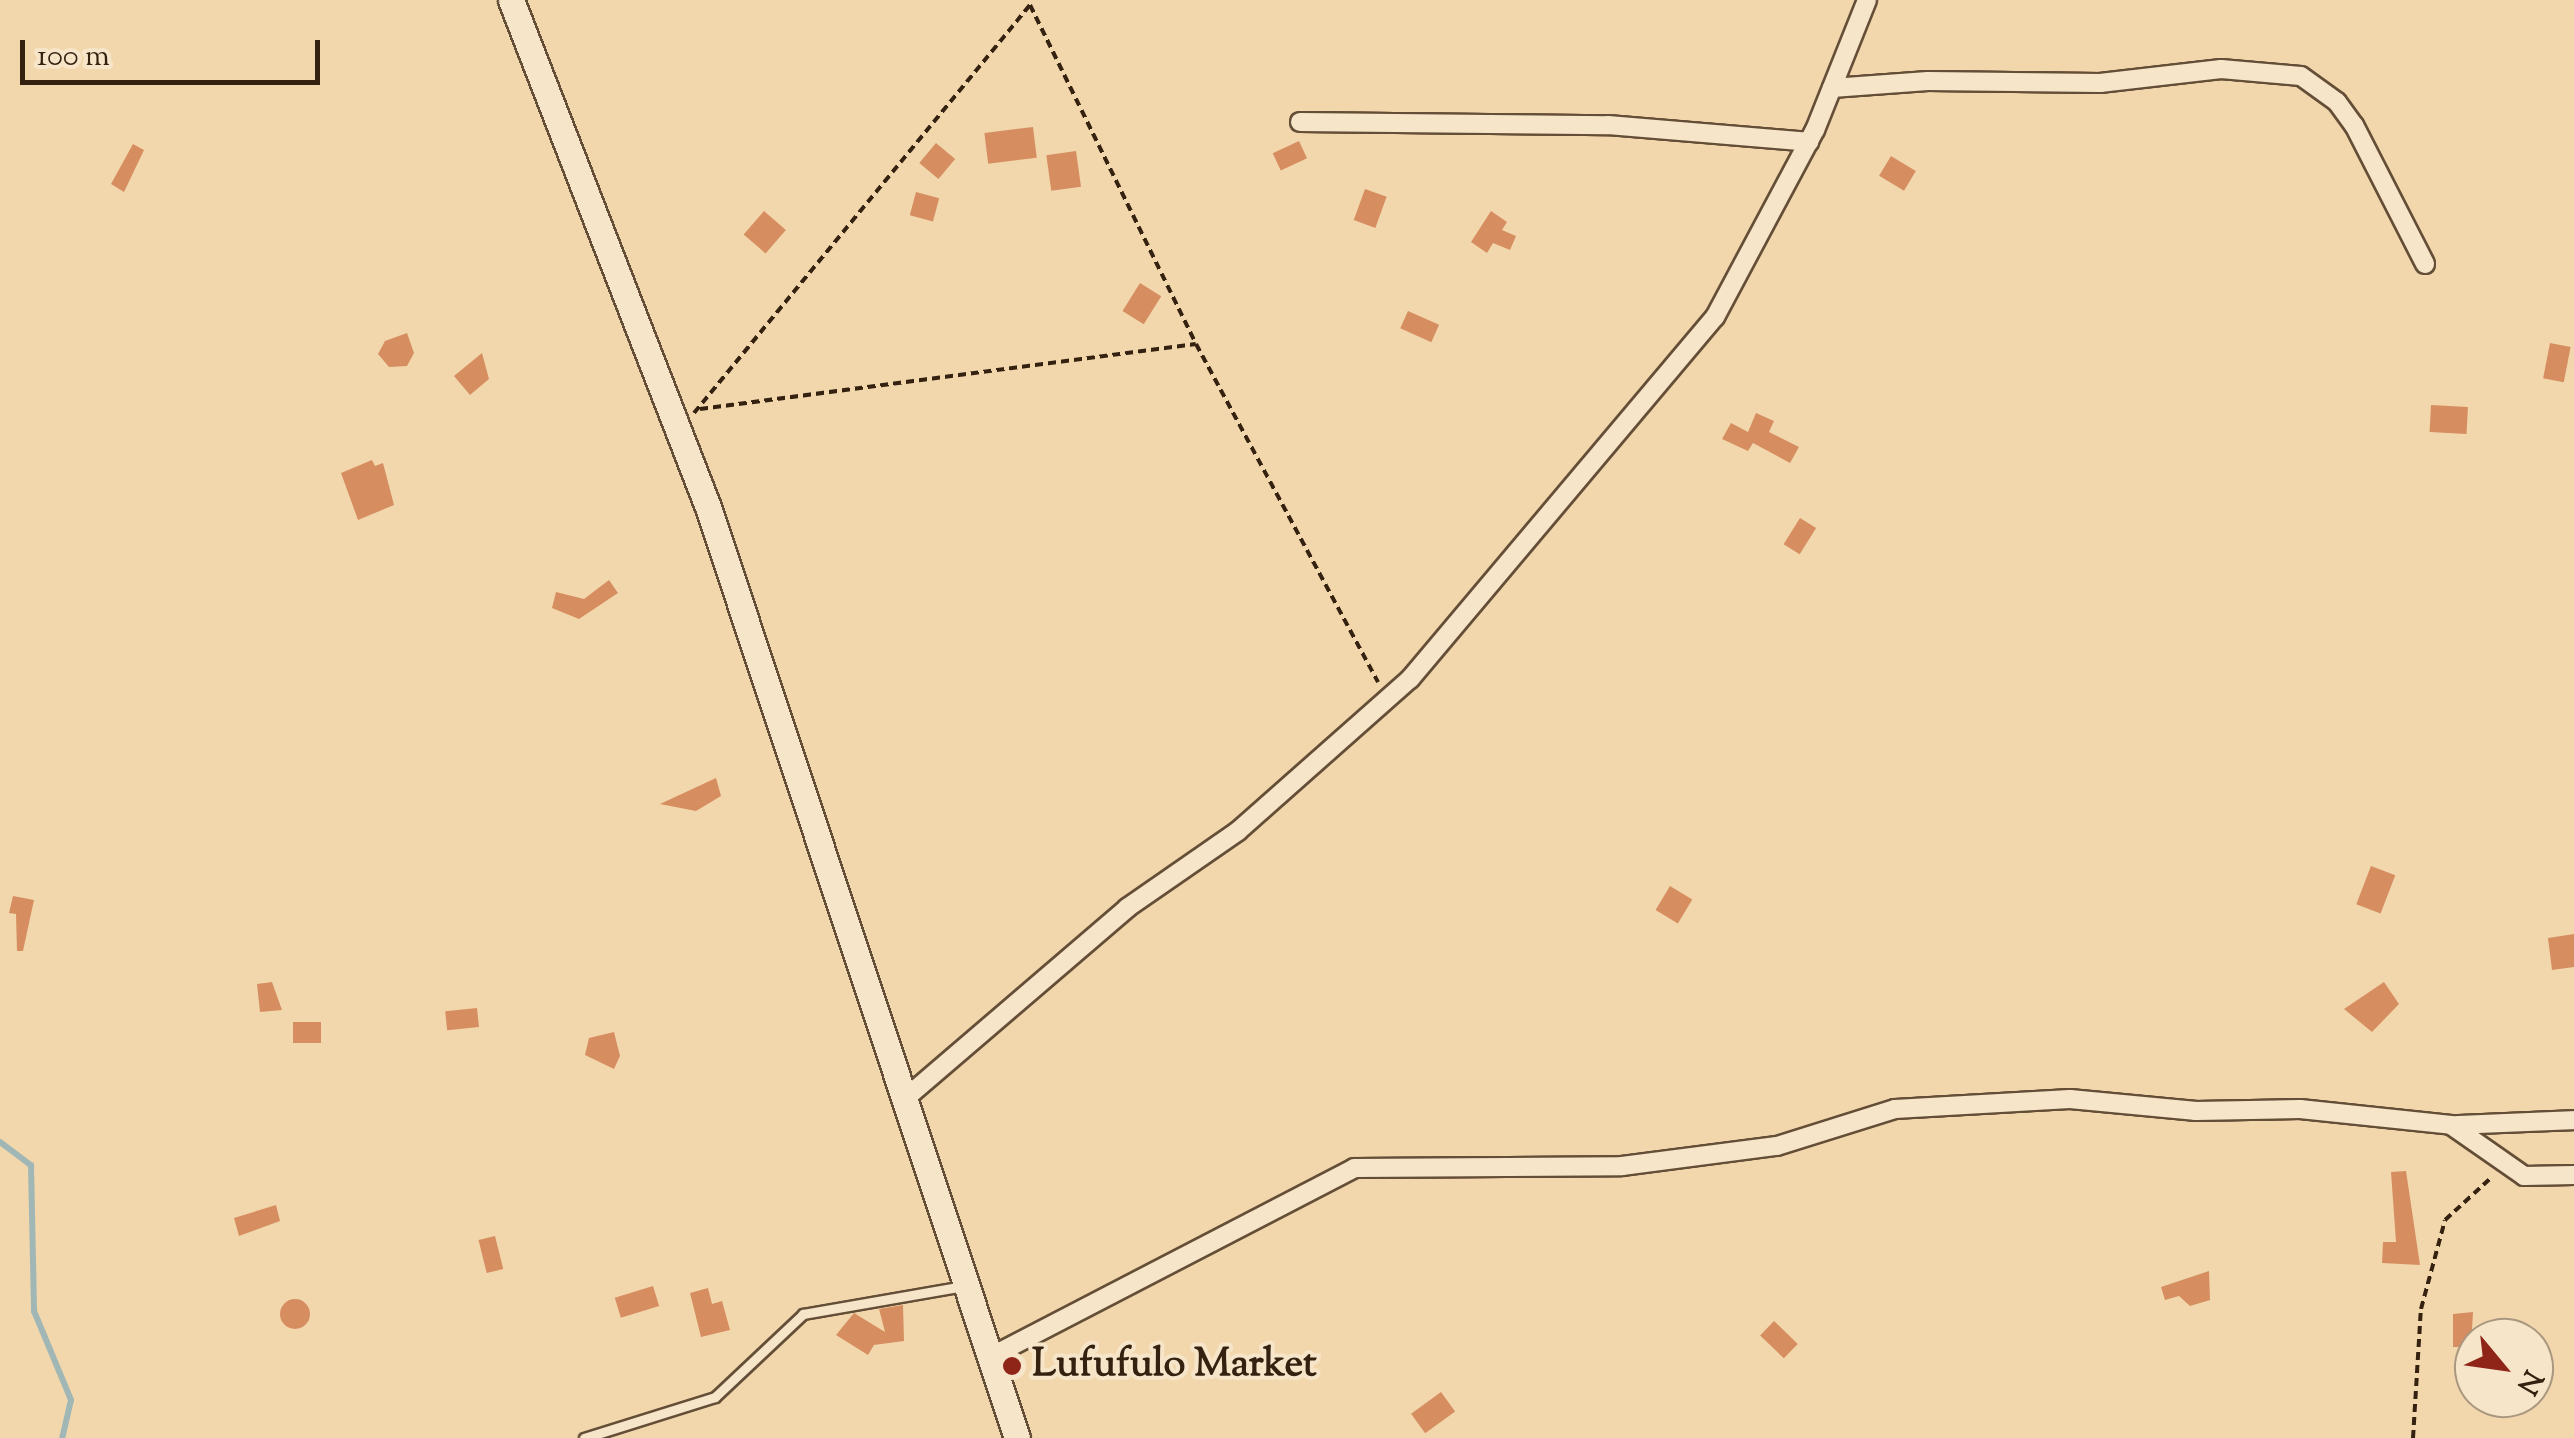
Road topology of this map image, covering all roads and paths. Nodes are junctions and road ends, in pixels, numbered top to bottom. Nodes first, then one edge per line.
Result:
1 (511, 0) edge
2 (1867, 0) edge
3 (1832, 88) junction
4 (1300, 122) dead end
5 (1809, 142) junction
6 (2425, 264) dead end
7 (1196, 344) junction
8 (697, 410) junction
9 (678, 432) junction
10 (1387, 699) junction
11 (908, 1096) junction
12 (2574, 1120) edge
13 (2451, 1125) junction
14 (2505, 1166) junction
15 (2574, 1175) edge
16 (967, 1286) junction
17 (990, 1358) junction
18 (584, 1438) edge
19 (1016, 1438) edge
20 (2413, 1438) edge

1 - 9 street
2 - 3 street
3 - 5 street
3 - 6 street
4 - 5 street
5 - 10 street
7 - 8 path
7 - 8 path
7 - 10 path
8 - 9 path
9 - 11 street
10 - 11 street
11 - 16 street
12 - 13 street
13 - 14 street
13 - 17 street
14 - 15 street
14 - 20 path
16 - 17 street
16 - 18 lane
17 - 19 street

